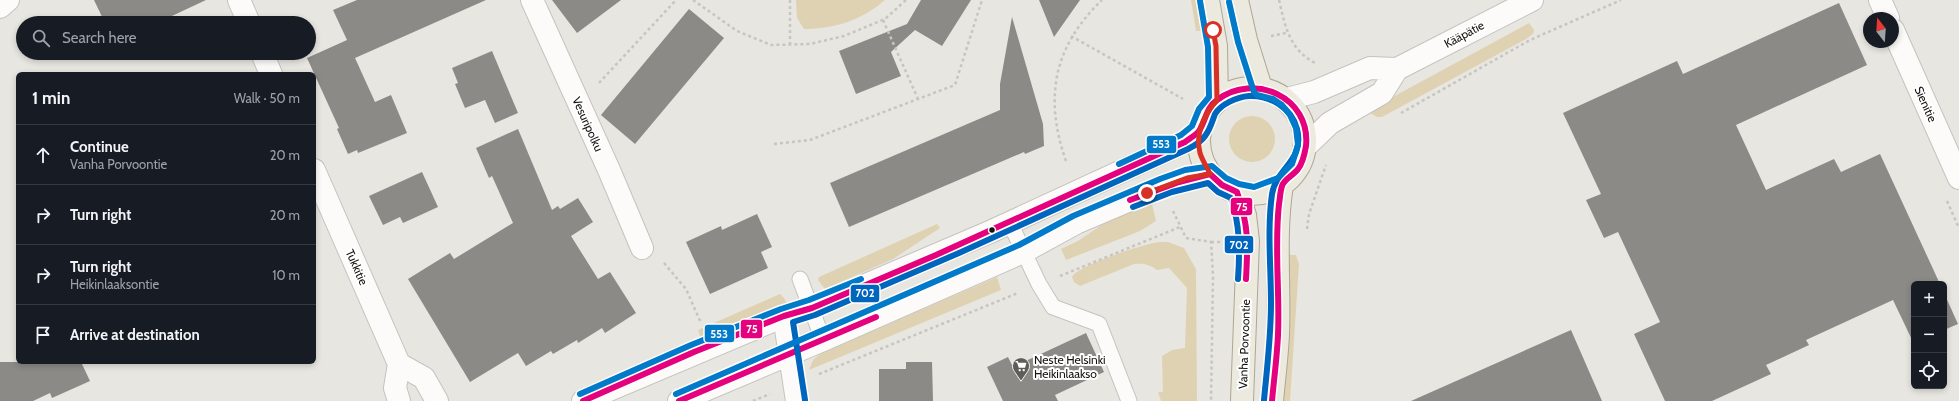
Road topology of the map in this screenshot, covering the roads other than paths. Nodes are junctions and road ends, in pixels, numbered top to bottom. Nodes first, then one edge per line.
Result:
1 (8, 0) edge
2 (239, 0) edge
3 (532, 0) edge
4 (1208, 0) edge
5 (1237, 0) edge
6 (1532, 0) edge
7 (1880, 0) edge
8 (0, 7) edge
9 (1885, 12) edge
10 (246, 16) edge
11 (1899, 43) edge
12 (265, 60) edge
13 (1397, 69) junction
14 (271, 72) edge
15 (1261, 88) junction
16 (1287, 99) junction
17 (1217, 100) junction
18 (1199, 131) junction
19 (1306, 146) junction
20 (1210, 174) junction
21 (316, 175) edge
22 (1959, 178) edge
23 (1282, 185) junction
24 (1237, 192) junction
25 (1010, 223) junction
26 (642, 248) road end
27 (1023, 252) junction
28 (800, 279) dead end
29 (812, 308) junction
30 (784, 316) junction
31 (824, 340) junction
32 (790, 355) junction
33 (399, 364) junction
34 (795, 393) edge
35 (398, 401) edge
36 (438, 401) edge
37 (583, 401) edge
38 (679, 401) edge
39 (1129, 401) edge
40 (1242, 401) edge
41 (1272, 401) edge

1 - 8 street
2 - 10 street
3 - 26 street, Vesuripolku
4 - 17 main road
5 - 15 main road
6 - 13 street, Kääpätie
7 - 9 street
11 - 22 street, Sienitie
12 - 14 street
13 - 16 street, Kääpätie
13 - 19 street
15 - 16 main road
15 - 17 main road
16 - 19 main road
17 - 18 main road
18 - 20 main road
18 - 25 street
19 - 23 main road
20 - 24 main road
20 - 27 street
21 - 33 street, Tukkitie
23 - 24 main road
23 - 41 main road
24 - 40 main road, Vanha Porvoontie
25 - 27 lane
25 - 29 street
27 - 31 street
27 - 39 lane
28 - 29 lane
29 - 30 street
29 - 31 lane
30 - 32 street
30 - 37 street
31 - 32 street
32 - 34 street
32 - 38 street
33 - 35 street
33 - 36 street

